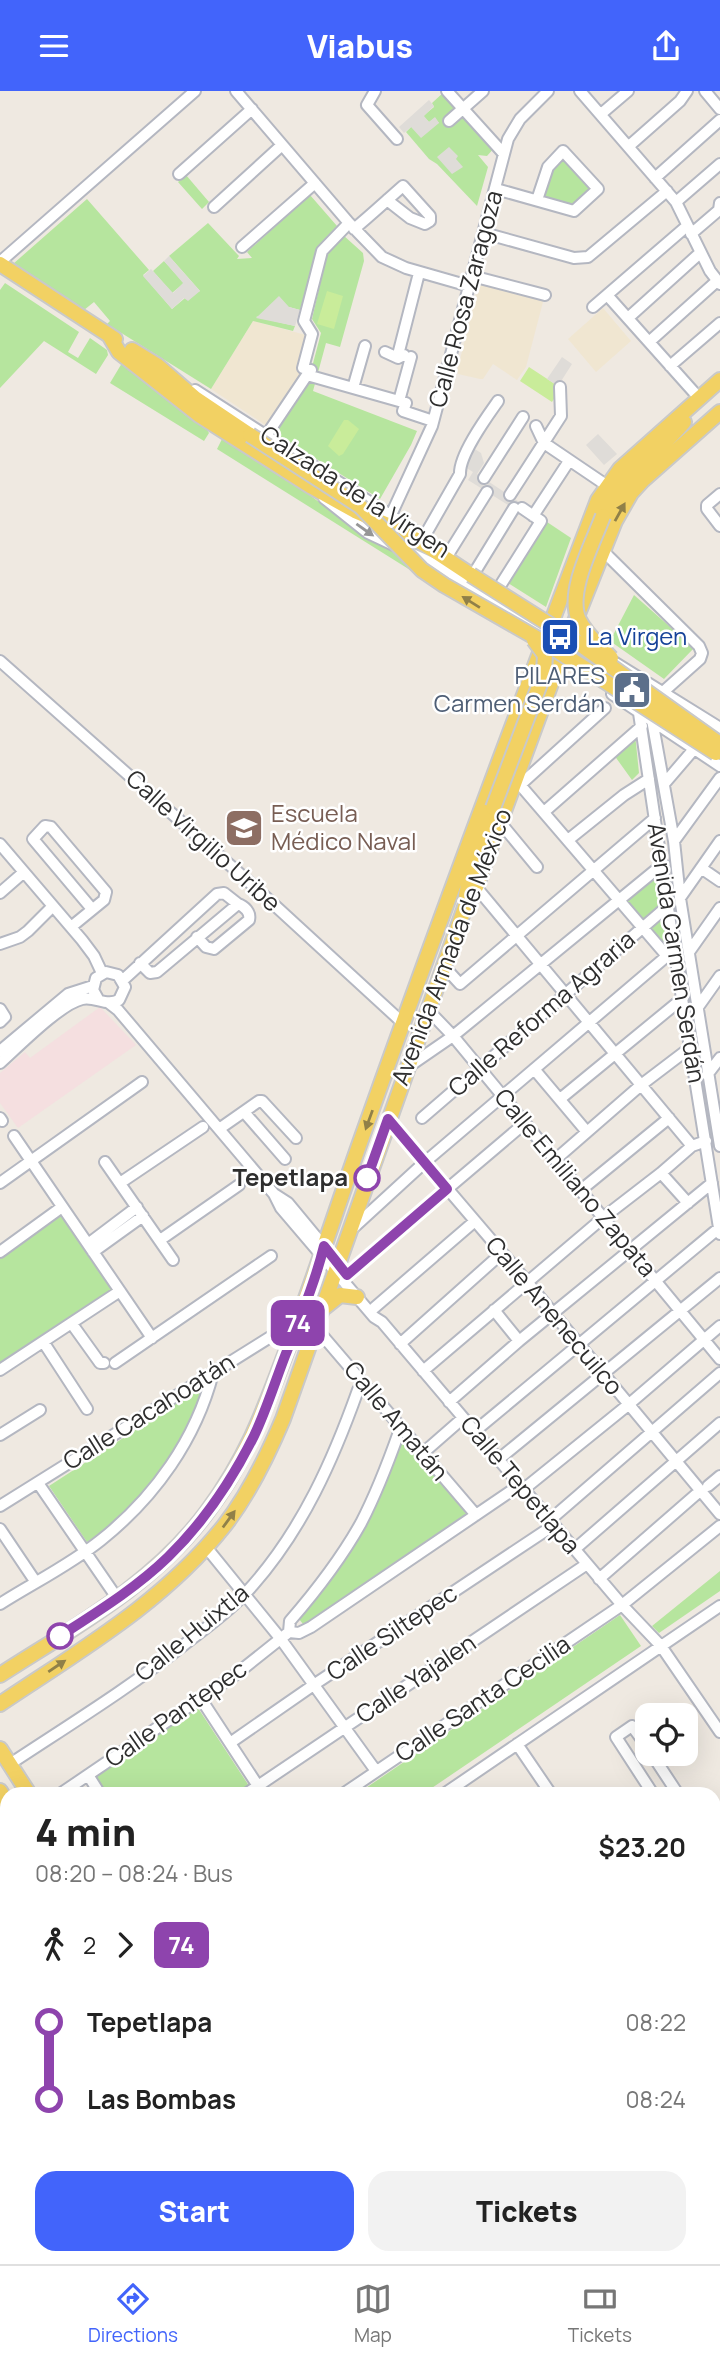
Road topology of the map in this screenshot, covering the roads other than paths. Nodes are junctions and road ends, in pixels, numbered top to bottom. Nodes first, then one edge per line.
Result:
1 (195, 91) edge
2 (236, 91) edge
3 (375, 91) edge
4 (447, 91) edge
5 (483, 91) edge
6 (548, 91) edge
7 (580, 91) edge
8 (628, 91) edge
9 (687, 91) edge
10 (705, 91) edge
11 (463, 109) junction
12 (720, 109) edge
13 (248, 113) junction
14 (601, 114) junction
15 (720, 120) edge
16 (449, 121) dead end
17 (397, 139) dead end
18 (629, 146) junction
19 (279, 149) junction
20 (504, 154) junction
21 (720, 163) edge
22 (179, 174) dead end
23 (655, 178) junction
24 (312, 186) junction
25 (496, 189) junction
26 (667, 191) junction
27 (387, 200) dead end
28 (537, 200) junction
29 (676, 202) junction
30 (720, 203) edge
31 (214, 207) dead end
32 (354, 226) junction
33 (689, 230) junction
34 (484, 233) junction
35 (242, 247) dead end
36 (700, 253) junction
37 (719, 262) edge
38 (0, 263) edge
39 (710, 271) junction
40 (418, 277) junction
41 (471, 281) junction
42 (719, 283) edge
43 (545, 295) dead end
44 (607, 295) junction
45 (593, 307) dead end
46 (628, 318) junction
47 (720, 323) edge
48 (109, 335) junction
49 (649, 342) junction
50 (365, 346) dead end
51 (385, 352) dead end
52 (405, 355) junction
53 (158, 366) junction
54 (670, 366) junction
55 (305, 372) junction
56 (717, 383) edge
57 (560, 387) dead end
58 (353, 388) junction
59 (699, 398) junction
60 (399, 401) junction
61 (498, 401) dead end
62 (720, 412) edge
63 (523, 417) dead end
64 (433, 421) junction
65 (536, 426) dead end
66 (266, 436) junction
67 (544, 443) junction
68 (569, 461) junction
69 (484, 478) dead end
70 (607, 485) junction
71 (312, 487) junction
72 (487, 492) dead end
73 (510, 495) dead end
74 (719, 498) edge
75 (391, 515) junction
76 (537, 518) junction
77 (720, 526) edge
78 (424, 537) junction
79 (603, 551) junction
80 (449, 553) junction
81 (474, 572) junction
82 (500, 586) junction
83 (552, 618) junction
84 (521, 630) junction
85 (547, 633) junction
86 (566, 644) junction
87 (560, 659) junction
88 (0, 661) edge
89 (627, 673) junction
90 (646, 681) junction
91 (663, 692) junction
92 (616, 697) junction
93 (605, 708) dead end
94 (647, 724) junction
95 (720, 728) edge
96 (694, 749) junction
97 (719, 755) edge
98 (720, 778) edge
99 (649, 779) junction
100 (518, 782) junction
101 (664, 784) junction
102 (544, 812) junction
103 (655, 818) junction
104 (499, 821) junction
105 (568, 840) junction
106 (720, 841) edge
107 (674, 842) junction
108 (0, 844) edge
109 (663, 864) junction
110 (537, 867) dead end
111 (701, 868) junction
112 (593, 870) junction
113 (24, 872) junction
114 (720, 881) edge
115 (476, 887) junction
116 (0, 893) edge
117 (681, 898) junction
118 (618, 899) junction
119 (237, 904) junction
120 (53, 906) junction
121 (465, 907) junction
122 (92, 908) junction
123 (720, 908) edge
124 (662, 911) dead end
125 (71, 927) junction
126 (643, 927) junction
127 (516, 935) junction
128 (197, 937) junction
129 (0, 944) edge
130 (689, 952) junction
131 (671, 955) junction
132 (140, 963) junction
133 (540, 964) junction
134 (442, 968) junction
135 (102, 973) junction
136 (720, 976) edge
137 (123, 980) junction
138 (93, 986) junction
139 (565, 994) junction
140 (121, 997) junction
141 (71, 998) junction
142 (683, 998) junction
143 (104, 1001) junction
144 (698, 1007) junction
145 (0, 1009) edge
146 (427, 1009) junction
147 (124, 1018) junction
148 (0, 1022) edge
149 (589, 1022) junction
150 (404, 1024) junction
151 (453, 1037) junction
152 (691, 1047) junction
153 (0, 1051) edge
154 (615, 1054) junction
155 (720, 1058) edge
156 (0, 1063) edge
157 (478, 1067) junction
158 (407, 1068) junction
159 (534, 1069) junction
160 (709, 1075) junction
161 (696, 1076) junction
162 (142, 1082) dead end
163 (641, 1085) junction
164 (503, 1096) junction
165 (560, 1099) junction
166 (244, 1112) junction
167 (422, 1118) dead end
168 (669, 1118) junction
169 (388, 1119) junction
170 (525, 1123) junction
171 (203, 1127) dead end
172 (718, 1128) edge
173 (219, 1129) junction
174 (587, 1132) junction
175 (14, 1136) dead end
176 (296, 1139) dead end
177 (706, 1141) junction
178 (692, 1146) junction
179 (720, 1146) edge
180 (285, 1159) dead end
181 (556, 1159) junction
182 (31, 1161) junction
183 (105, 1162) dead end
184 (425, 1162) junction
185 (661, 1173) junction
186 (0, 1183) edge
187 (120, 1183) junction
188 (712, 1183) junction
189 (239, 1185) dead end
190 (447, 1189) junction
191 (581, 1190) junction
192 (688, 1203) junction
193 (62, 1207) junction
194 (140, 1212) junction
195 (604, 1217) junction
196 (475, 1221) junction
197 (720, 1231) edge
198 (348, 1232) junction
199 (160, 1240) junction
200 (91, 1248) junction
201 (631, 1249) junction
202 (323, 1251) junction
203 (0, 1252) edge
204 (502, 1253) junction
205 (271, 1256) dead end
206 (173, 1260) dead end
207 (340, 1270) junction
208 (720, 1278) edge
209 (655, 1281) junction
210 (528, 1283) junction
211 (121, 1291) junction
212 (357, 1297) junction
213 (374, 1308) junction
214 (494, 1310) junction
215 (322, 1311) junction
216 (680, 1311) junction
217 (552, 1313) junction
218 (299, 1319) junction
219 (382, 1322) junction
220 (72, 1324) junction
221 (720, 1326) edge
222 (316, 1328) junction
223 (152, 1338) junction
224 (704, 1339) junction
225 (519, 1341) junction
226 (44, 1343) junction
227 (400, 1344) junction
228 (579, 1345) junction
229 (720, 1359) edge
230 (0, 1370) edge
231 (423, 1371) junction
232 (213, 1373) junction
233 (720, 1373) edge
234 (603, 1374) junction
235 (364, 1384) junction
236 (449, 1402) junction
237 (628, 1405) junction
238 (87, 1409) dead end
239 (40, 1410) dead end
240 (463, 1418) junction
241 (720, 1423) edge
242 (402, 1429) junction
243 (475, 1431) junction
244 (651, 1433) junction
245 (0, 1435) edge
246 (423, 1453) junction
247 (499, 1459) junction
248 (676, 1462) junction
249 (720, 1476) edge
250 (38, 1483) junction
251 (522, 1487) junction
252 (704, 1488) junction
253 (0, 1506) edge
254 (720, 1514) edge
255 (476, 1515) junction
256 (552, 1522) junction
257 (720, 1526) edge
258 (0, 1529) edge
259 (206, 1547) junction
260 (575, 1549) junction
261 (84, 1552) junction
262 (587, 1564) junction
263 (599, 1579) junction
264 (35, 1581) junction
265 (244, 1594) junction
266 (117, 1598) junction
267 (0, 1604) edge
268 (622, 1605) junction
269 (720, 1606) edge
270 (284, 1635) junction
271 (661, 1646) junction
272 (0, 1675) edge
273 (315, 1684) junction
274 (201, 1699) junction
275 (0, 1704) edge
276 (346, 1727) junction
277 (635, 1730) edge
278 (720, 1732) edge
279 (230, 1743) junction
280 (517, 1744) junction
281 (0, 1749) edge
282 (10, 1764) junction
283 (660, 1766) edge
284 (376, 1771) junction
285 (88, 1775) junction
286 (258, 1786) joint
287 (25, 1787) edge
288 (70, 1787) edge
289 (96, 1787) edge
290 (353, 1787) edge
291 (454, 1787) edge
292 (546, 1787) edge
293 (648, 1787) edge
294 (673, 1787) edge

1 - 38 street
2 - 13 street
3 - 17 street
4 - 11 street
5 - 11 street
6 - 20 street, Calle Rosa Zaragoza
7 - 14 street
8 - 14 street
9 - 18 street
10 - 12 street
11 - 16 street
11 - 20 street
13 - 19 street
13 - 22 street
14 - 18 street
15 - 23 street
18 - 23 street
19 - 24 street
19 - 31 street
20 - 25 street, Calle Rosa Zaragoza
21 - 29 street
23 - 26 street
24 - 32 street
24 - 35 street
25 - 28 street
25 - 34 street, Calle Rosa Zaragoza
26 - 29 street
26 - 34 street
27 - 32 street
28 - 28 street
29 - 33 street
30 - 33 street
32 - 40 street
32 - 55 street
33 - 36 street
33 - 44 street
34 - 41 street, Calle Rosa Zaragoza
36 - 39 street
36 - 46 street
37 - 39 street
38 - 48 main road, Calzada de la Virgen
39 - 42 street
40 - 41 street
40 - 52 street
41 - 43 street
41 - 64 street, Calle Rosa Zaragoza
42 - 49 street
44 - 45 street
44 - 46 street
46 - 49 street
47 - 54 street
48 - 53 main road, Calzada de la Virgen
48 - 71 main road, Calzada de la Virgen
49 - 54 street
50 - 58 street
51 - 52 street
52 - 60 street
53 - 66 street, Calzada de la Virgen
84 -> 53 main road, Calzada de la Virgen, bridge
54 - 59 street
55 - 58 street
55 - 66 street
56 - 59 main road, Avenida Armada de México
56 - 89 main road, bridge
57 - 67 street
58 - 60 street
59 - 70 main road, Avenida Armada de México
60 - 64 street
61 - 78 street
79 -> 62 main road, Avenida Armada de México
63 - 69 street
64 - 75 street, Calle Rosa Zaragoza
65 - 67 street
66 - 75 street, Calzada de la Virgen
67 - 68 street
67 - 73 street
68 - 70 street
68 - 76 street
70 - 83 main road, Avenida Armada de México
71 - 81 main road, Calzada de la Virgen
71 -> 85 street
72 - 80 street
74 - 77 street
75 - 78 street, Calzada de la Virgen
76 - 81 street
76 - 82 street
78 - 80 street, Calzada de la Virgen
79 - 86 main road, Avenida Armada de México
79 - 91 street
80 - 81 street, Calzada de la Virgen
81 - 82 street, Calzada de la Virgen
81 - 89 main road, Calzada de la Virgen, bridge
82 - 83 street, Calzada de la Virgen
83 - 85 main road, Avenida Armada de México
84 - 97 main road, Calzada de la Virgen, bridge
84 - 121 main road, bridge
85 - 150 main road, Avenida Armada de México
86 - 87 main road, Avenida Armada de México
86 - 89 street, Calzada de la Virgen
87 - 92 street
87 - 100 main road, Avenida Armada de México
88 - 150 street, Calle Virgilio Uribe
89 - 90 street, Calzada de la Virgen
89 - 92 street
89 - 97 main road, Calzada de la Virgen, bridge
90 - 91 street, Calzada de la Virgen
90 - 94 street, Avenida Carmen Serdán
91 - 95 street, Calzada de la Virgen
92 - 94 street, Avenida Carmen Serdán
93 - 100 street
94 - 96 street
94 - 99 street, Avenida Carmen Serdán
94 - 101 street, Avenida Carmen Serdán
94 - 102 street
96 - 97 street
96 - 101 street
98 - 107 street
99 - 103 street, Avenida Carmen Serdán
99 - 105 street
100 - 102 street
100 - 104 main road, Avenida Armada de México
101 - 107 street, Avenida Carmen Serdán
102 - 105 street
103 - 109 street, Avenida Carmen Serdán
103 - 112 street
104 - 110 street
104 - 115 main road, Avenida Armada de México
105 - 112 street
106 - 111 street
107 - 117 street, Avenida Carmen Serdán
108 - 113 street
109 - 118 street
109 - 131 street, Avenida Carmen Serdán
111 - 114 street
111 - 117 street
112 - 118 street
112 - 127 street
113 - 116 street
113 - 120 street
115 - 121 main road, Avenida Armada de México
115 - 127 street
117 - 130 street, Avenida Carmen Serdán
118 - 126 street
118 - 133 street
119 - 128 street
119 - 128 street
119 - 132 street
120 - 125 street
120 - 129 street
121 - 134 main road, Avenida Armada de México
122 - 122 street
122 - 125 street
123 - 130 street
124 - 126 street, Calle Reforma Agraria
125 - 135 street
126 - 131 street
126 - 139 street, Calle Reforma Agraria
127 - 133 street
127 - 134 street
128 - 132 street
130 - 144 street, Avenida Carmen Serdán
131 - 142 street, Avenida Carmen Serdán
131 - 149 street
132 - 137 street
133 - 139 street
133 - 151 street
134 - 146 main road, Avenida Armada de México
135 - 137 street
135 - 138 street
136 - 144 street
137 - 140 street
138 - 141 street
138 - 143 street
139 - 149 street
139 - 157 street, Calle Reforma Agraria
140 - 143 street
140 - 147 street
141 - 143 street
141 - 153 street
141 - 156 street
142 - 152 street, Avenida Carmen Serdán
142 - 154 street
143 - 147 street, Calle Tepetlapa
144 - 160 street, Avenida Carmen Serdán
145 - 148 street
146 - 151 street, Calle Emiliano Zapata
146 - 158 main road, Avenida Armada de México
147 - 173 street, Calle Tepetlapa
149 - 154 street
149 - 159 street
150 -> 202 main road, Avenida Armada de México
151 - 157 street, Calle Emiliano Zapata
151 - 158 street
152 - 161 street, Avenida Carmen Serdán
152 - 163 street
154 - 163 street
154 - 165 street
155 - 160 street
157 - 164 street, Calle Emiliano Zapata
157 - 167 street, Calle Reforma Agraria
158 - 169 main road, Avenida Armada de México
159 - 164 street
159 - 165 street, Calle Emiliano Zapata
160 - 161 street
160 - 172 street, Avenida Carmen Serdán
161 - 177 street, Avenida Carmen Serdán
162 - 182 street
163 - 168 street
163 - 174 street
164 - 170 street, Calle Emiliano Zapata
164 - 184 street
165 - 174 street, Calle Emiliano Zapata
166 - 173 street
166 - 176 street
166 - 180 street
168 - 178 street
168 - 191 street
169 - 184 street, Calle Anenecuilco
169 - 198 main road, Avenida Armada de México
170 - 181 street, Calle Emiliano Zapata
170 - 190 street
171 - 187 street
172 - 179 street, Avenida Carmen Serdán
173 - 202 street, Calle Tepetlapa
174 - 181 street
175 - 182 street
177 - 178 street
177 - 188 street, Avenida Carmen Serdán
178 - 185 street
181 - 191 street, Calle Emiliano Zapata
182 - 186 street
182 - 193 street
183 - 187 street
184 - 190 street, Calle Anenecuilco
184 - 198 street
185 - 192 street
185 - 195 street
187 - 194 street
188 - 192 street
188 - 197 street, Avenida Carmen Serdán
189 - 199 street
190 - 196 street, Calle Anenecuilco
190 - 207 street
191 - 195 street, Calle Emiliano Zapata
192 - 201 street
193 - 200 street
193 - 203 street
194 - 199 street
194 - 200 street
195 - 201 street, Calle Emiliano Zapata
195 - 210 street
196 - 204 street, Calle Anenecuilco
196 - 213 street
197 - 209 street
198 - 207 main road, Avenida Armada de México
199 - 206 street
200 - 211 street
201 - 209 street, Calle Emiliano Zapata
201 - 217 street
202 - 207 street, Calle Tepetlapa
202 - 218 main road, Avenida Armada de México
204 - 210 street, Calle Anenecuilco
204 - 227 street
205 - 223 street
207 - 212 street, Calle Tepetlapa
207 - 213 street, Calle Tepetlapa
207 - 215 main road, Avenida Armada de México
208 - 216 street
209 - 216 street, Calle Emiliano Zapata
209 - 228 street
210 - 214 street
210 - 217 street, Calle Anenecuilco
211 - 220 street
211 - 223 street
212 - 215 main road
212 - 219 street, Calle Tepetlapa
213 - 219 street, Calle Tepetlapa
214 - 225 street
214 - 231 street
215 - 222 main road, Avenida Armada de México
216 - 224 street, Calle Emiliano Zapata
216 - 234 street
217 - 225 street
217 - 228 street, Calle Anenecuilco
218 - 232 street, Calle Cacahoatán
218 - 266 main road, Avenida Armada de México
219 - 227 street, Calle Tepetlapa
220 - 223 street
220 - 226 street
221 - 224 street, Calle Pantepec
222 - 235 street, Calle Amatán
259 -> 222 main road, Avenida Armada de México
224 - 229 street, Calle Emiliano Zapata
224 - 237 street, Calle Pantepec
225 - 236 street
226 - 230 street
226 - 238 street
227 - 231 street, Calle Tepetlapa
228 - 234 street, Calle Anenecuilco
228 - 243 street
231 - 236 street, Calle Tepetlapa
232 - 250 street, Calle Cacahoatán
232 - 261 street
233 - 244 street, Calle Siltepec
234 - 237 street, Calle Anenecuilco
234 - 247 street
235 - 242 street, Calle Amatán
235 - 265 street, Calle Huixtla
236 - 240 street, Calle Tepetlapa
237 - 244 street, Calle Anenecuilco
237 - 251 street, Calle Pantepec
239 - 245 street
240 - 243 street, Calle Tepetlapa
240 - 246 street
241 - 248 street
242 - 246 street, Calle Amatán
242 - 270 street, Calle Pantepec
243 - 247 street, Calle Tepetlapa
244 - 248 street, Calle Anenecuilco
244 - 256 street, Calle Siltepec
246 - 255 street, Calle Amatán
247 - 251 street, Calle Tepetlapa
248 - 252 street, Calle Anenecuilco
248 - 260 street
249 - 252 street
250 - 253 street, Calle Cacahoatán
250 - 261 street
251 - 255 street, Calle Pantepec
251 - 256 street, Calle Tepetlapa
252 - 254 street, Calle Anenecuilco
252 - 263 street
255 - 270 street, Calle Pantepec
256 - 260 street, Calle Tepetlapa
256 - 273 street, Calle Siltepec
257 - 268 street, Calle Santa Cecilia
258 - 264 street
259 - 265 street
275 -> 259 main road, Avenida Armada de México
260 - 262 street, Calle Tepetlapa
261 - 264 street
261 - 266 street
262 - 263 street, Calle Tepetlapa
262 - 276 street, Calle Yajalen
263 - 268 street, Calle Tepetlapa
264 - 267 street
265 - 270 street
265 - 282 street, Calle Huixtla
266 - 272 main road, Avenida Armada de México
268 - 271 street, Calle Tepetlapa
268 - 284 street, Calle Santa Cecilia
269 - 271 street
270 - 273 street
270 - 274 street, Calle Pantepec
271 - 278 street, Calle Tepetlapa
271 - 280 street
273 - 276 street
273 - 279 street, Calle Siltepec
274 - 279 street
274 - 285 street, Calle Pantepec
276 - 284 street
276 - 286 street, Calle Yajalen
277 - 293 street
279 - 286 street
280 - 291 street
280 - 292 street
281 - 282 main road
282 - 287 main road
283 - 294 street
284 - 290 street, Calle Santa Cecilia
285 - 288 street, Calle Pantepec
285 - 289 street

